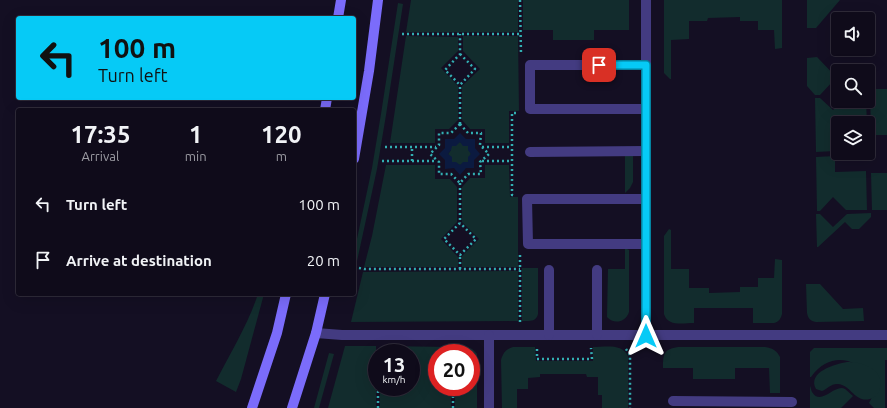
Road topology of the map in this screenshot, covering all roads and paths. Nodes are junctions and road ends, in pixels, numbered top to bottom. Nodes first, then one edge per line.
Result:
1 (341, 0) edge
2 (378, 0) edge
3 (646, 0) edge
4 (338, 16) edge
5 (402, 34) dead end
6 (460, 34) junction
7 (521, 34) dead end
8 (460, 54) junction
9 (646, 65) junction
10 (460, 84) junction
11 (646, 109) junction
12 (460, 124) junction
13 (356, 147) edge
14 (385, 147) dead end
15 (412, 147) junction
16 (437, 147) junction
17 (482, 147) junction
18 (512, 147) dead end
19 (646, 151) junction
20 (530, 152) dead end
21 (382, 161) dead end
22 (412, 161) junction
23 (437, 161) junction
24 (482, 161) junction
25 (512, 161) dead end
26 (460, 183) junction
27 (646, 199) junction
28 (460, 223) junction
29 (646, 244) junction
30 (460, 255) junction
31 (359, 268) dead end
32 (460, 269) junction
33 (520, 269) dead end
34 (548, 270) dead end
35 (597, 270) dead end
36 (286, 296) edge
37 (325, 296) edge
38 (316, 333) junction
39 (489, 335) junction
40 (548, 335) junction
41 (597, 335) junction
42 (887, 335) edge
43 (646, 336) junction
44 (537, 345) dead end
45 (591, 345) dead end
46 (623, 346) dead end
47 (378, 396) edge
48 (453, 396) edge
49 (673, 402) dead end
50 (792, 402) dead end
51 (252, 408) edge
52 (292, 408) edge
53 (378, 408) edge
54 (453, 408) edge
55 (489, 408) edge
56 (630, 408) edge

1 - 4 main road
2 - 13 main road
3 - 9 lane
5 - 6 path
6 - 7 path
6 - 8 path
8 - 10 path
8 - 10 path
9 - 11 lane
9 - 11 lane
10 - 12 path
11 - 19 lane
12 - 16 path
12 - 17 path
14 - 15 path
15 - 16 path
15 - 22 path
16 - 23 path
17 - 18 path
17 - 24 path
19 - 20 lane
19 - 27 lane
21 - 22 path
22 - 23 path
23 - 26 path
24 - 25 path
24 - 26 path
26 - 28 path
27 - 29 lane
27 - 29 lane
28 - 30 path
28 - 30 path
29 - 43 lane
30 - 32 path
31 - 32 path
32 - 33 path
34 - 40 lane
35 - 41 lane
36 - 51 main road
37 - 38 main road
38 - 39 lane
38 - 52 main road
39 - 40 lane
39 - 55 lane
40 - 41 lane
41 - 43 lane
42 - 43 lane
44 - 45 path
46 - 56 path
47 - 53 path
48 - 54 path
49 - 50 lane

